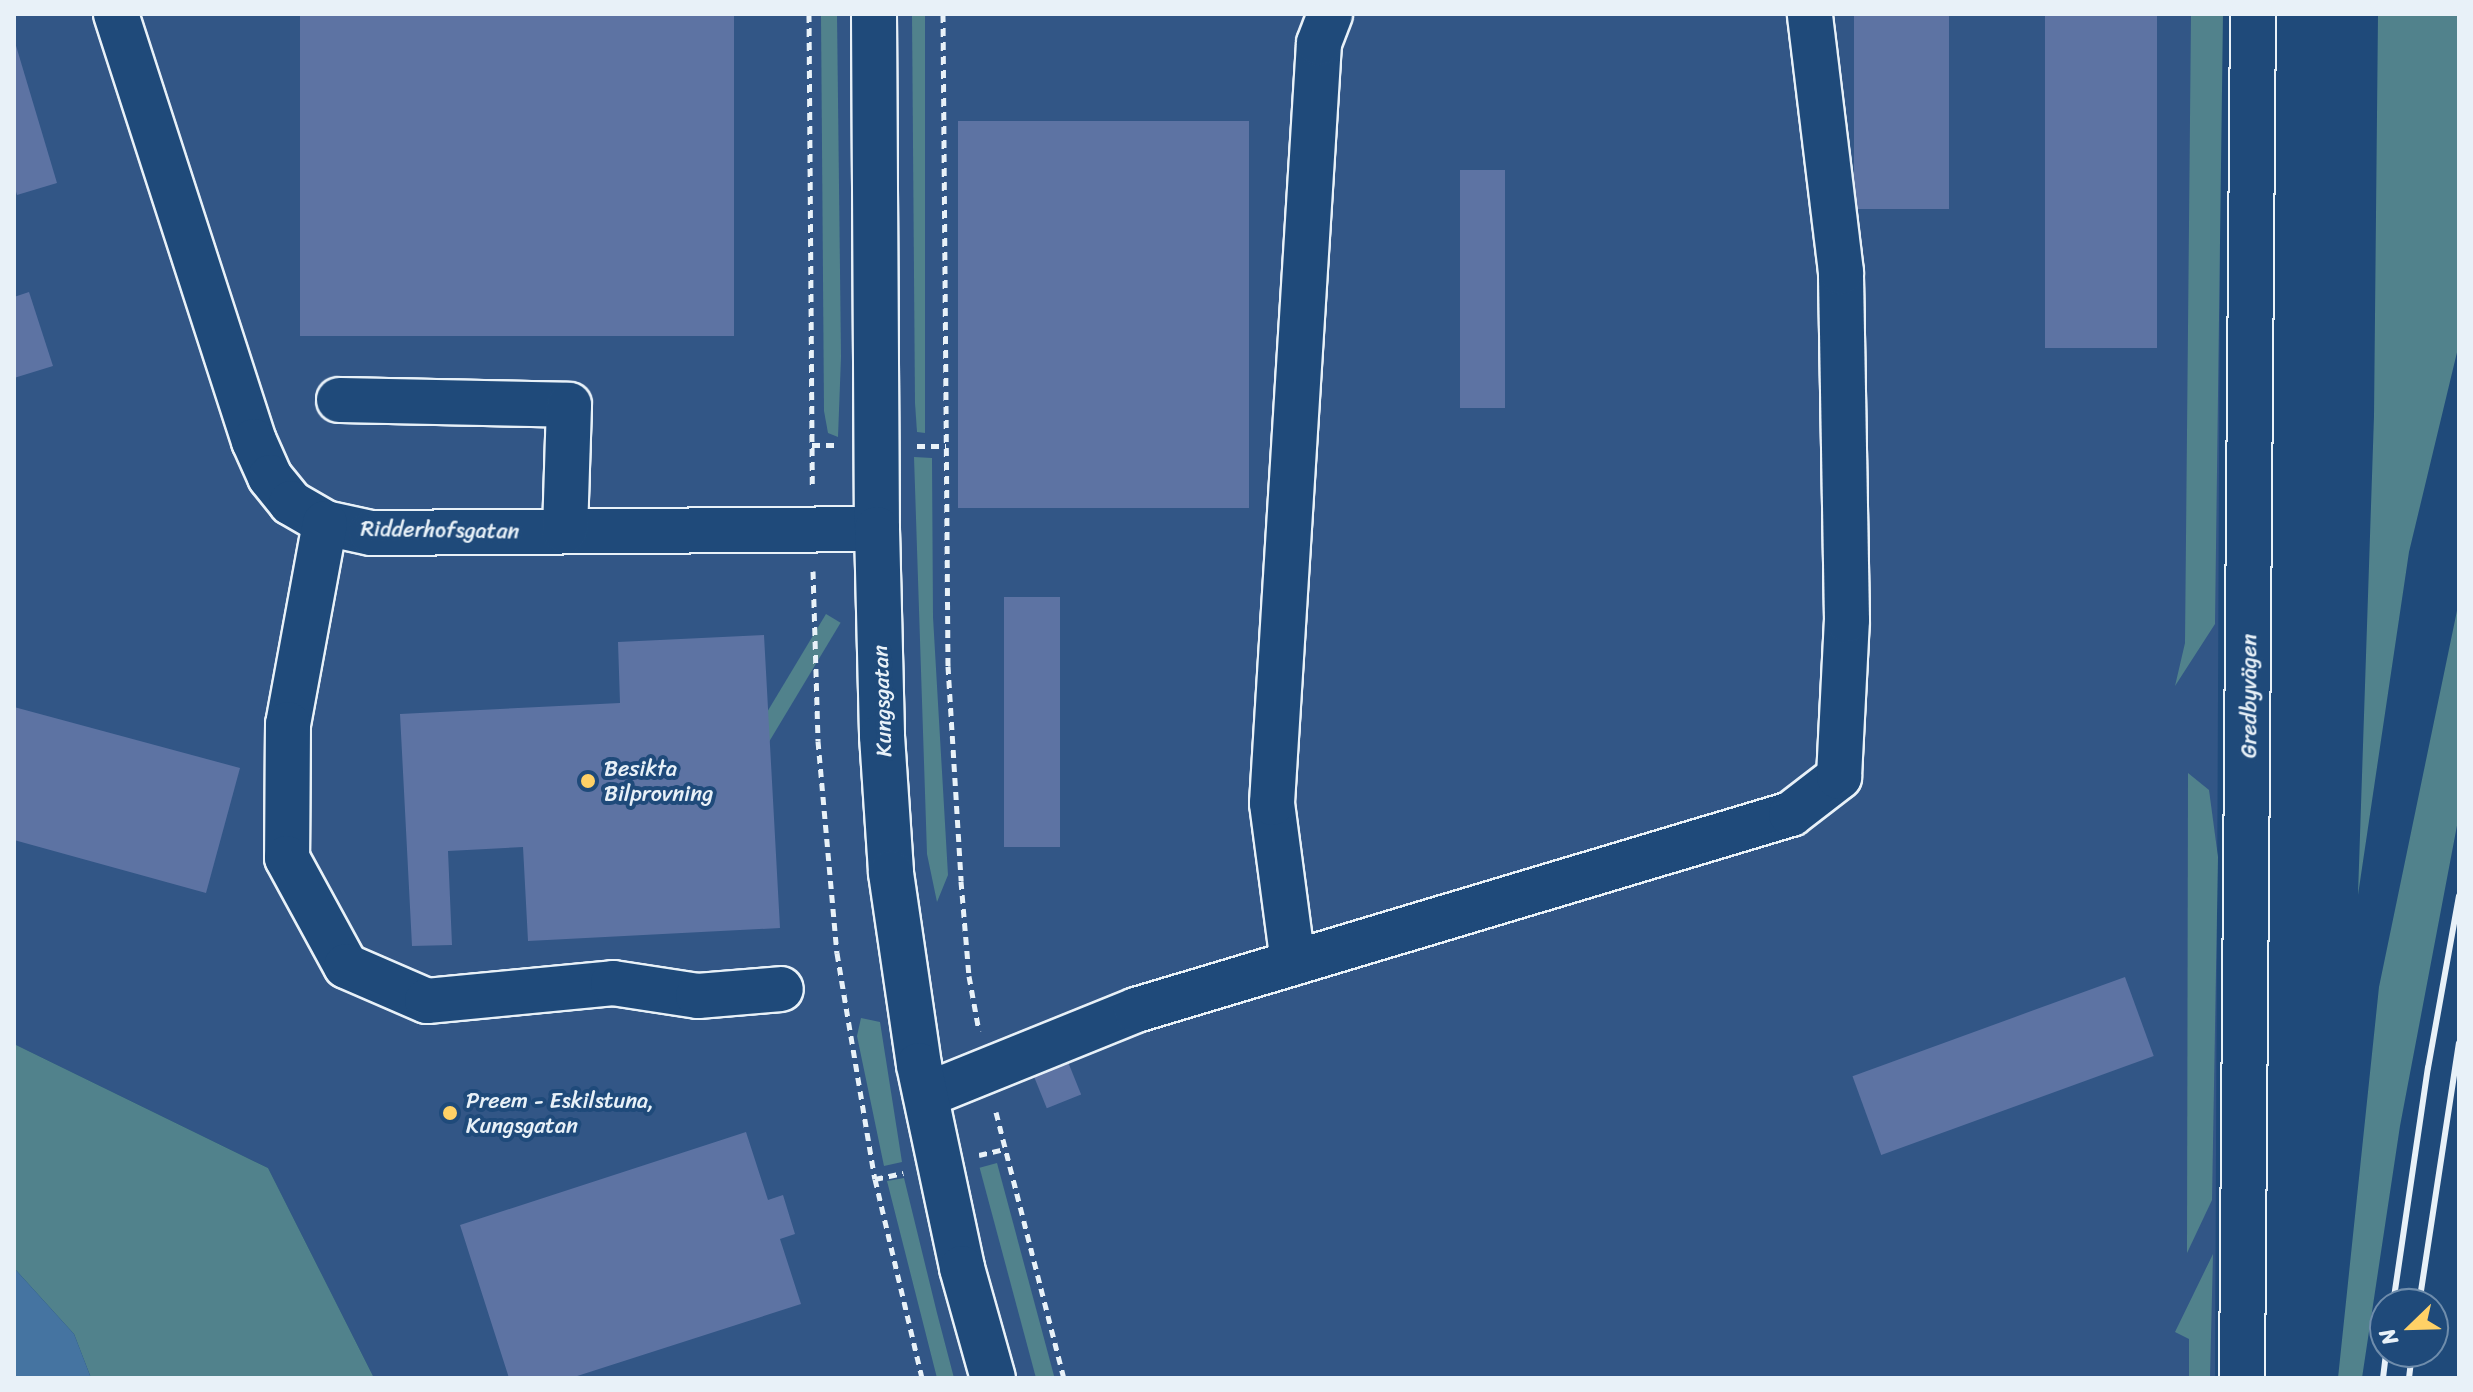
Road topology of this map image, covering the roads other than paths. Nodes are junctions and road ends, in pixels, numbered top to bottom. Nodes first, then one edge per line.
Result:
1 (116, 14) edge
2 (874, 14) edge
3 (1330, 14) edge
4 (1810, 14) edge
5 (2253, 14) edge
6 (339, 400) dead end
7 (325, 523) junction
8 (877, 529) junction
9 (565, 531) junction
10 (1293, 963) junction
11 (781, 989) dead end
12 (926, 1095) junction
13 (993, 1378) edge
14 (2242, 1378) edge

1 - 7 street, Ridderhofsgatan
2 - 8 street, Kungsgatan
3 - 10 street
4 - 10 street
5 - 14 street, Gredbyvägen
6 - 9 street
7 - 9 street, Ridderhofsgatan
7 - 11 street
8 - 9 street, Ridderhofsgatan
8 - 12 street, Kungsgatan
10 - 12 street
12 - 13 street, Kungsgatan

